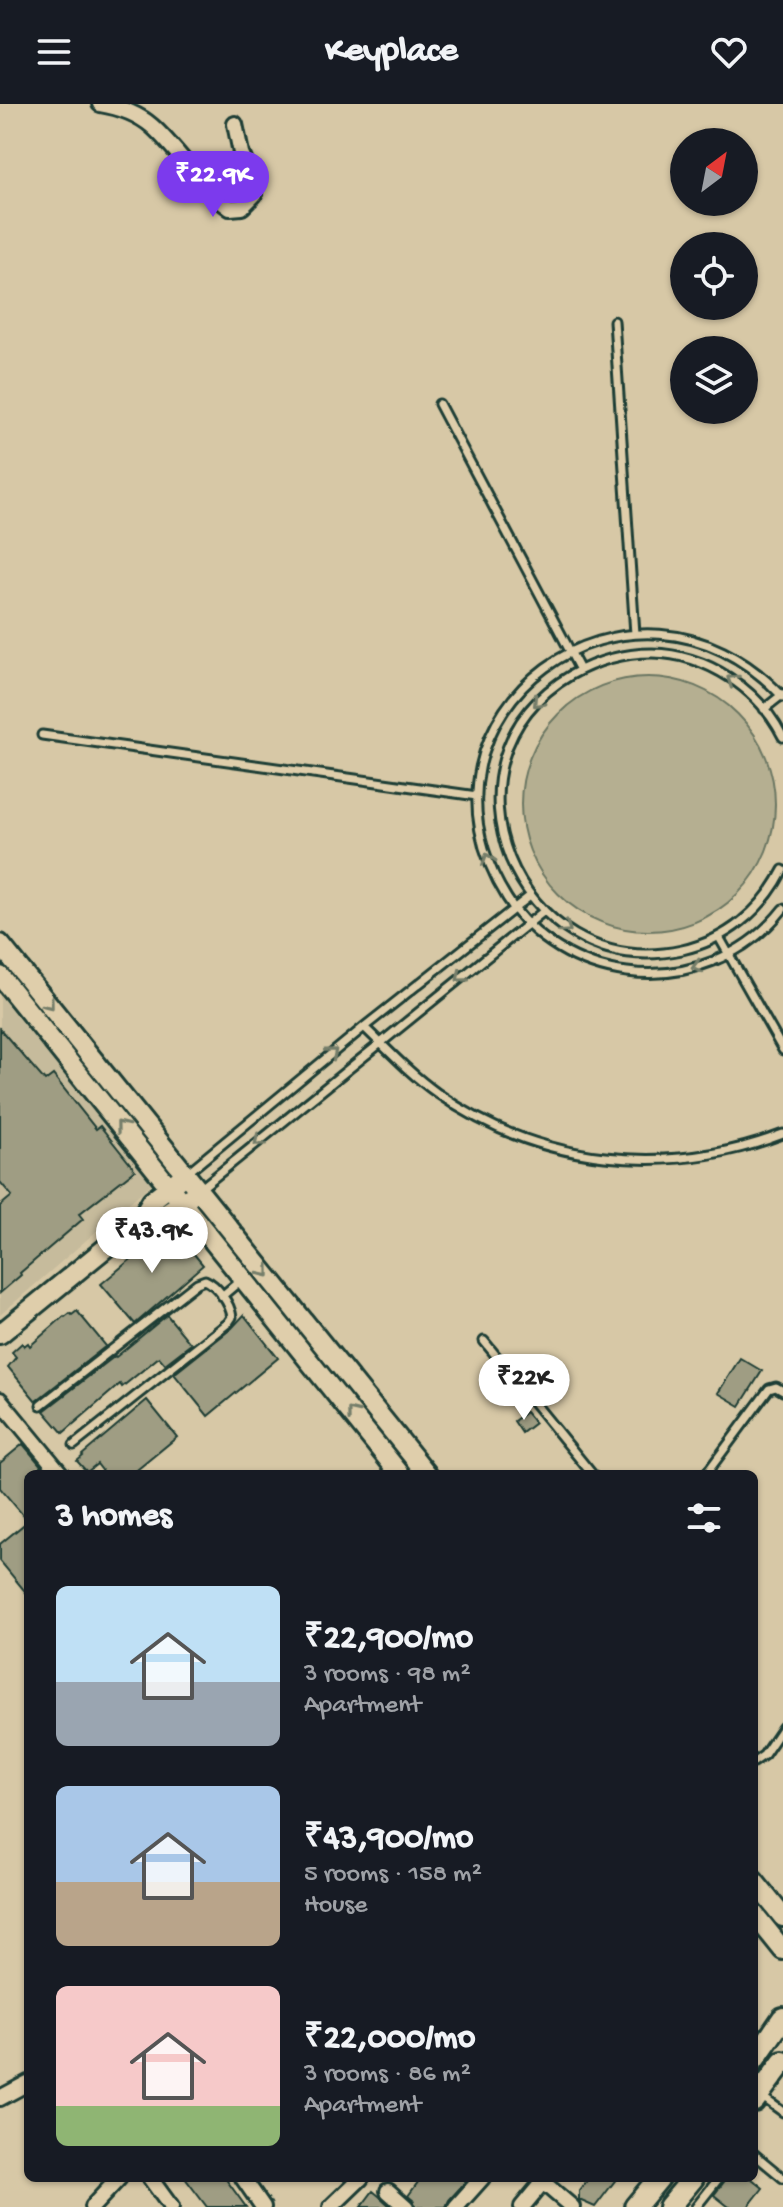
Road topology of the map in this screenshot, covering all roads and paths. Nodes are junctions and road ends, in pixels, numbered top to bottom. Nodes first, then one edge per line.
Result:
1 (100, 104) edge
2 (235, 124) dead end
3 (614, 321) dead end
4 (439, 404) dead end
5 (635, 634) junction
6 (570, 651) junction
7 (580, 670) junction
8 (783, 695) edge
9 (764, 709) junction
10 (783, 718) edge
11 (775, 724) junction
12 (42, 735) dead end
13 (783, 737) edge
14 (477, 796) junction
15 (783, 870) edge
16 (530, 896) junction
17 (514, 908) junction
18 (783, 909) edge
19 (544, 911) junction
20 (528, 924) junction
21 (719, 937) junction
22 (0, 944) edge
23 (728, 955) junction
24 (0, 976) edge
25 (364, 1027) junction
26 (380, 1043) junction
27 (783, 1050) edge
28 (783, 1134) edge
29 (186, 1174) junction
30 (169, 1187) junction
31 (198, 1190) junction
32 (182, 1203) junction
33 (140, 1220) junction
34 (243, 1278) junction
35 (222, 1296) junction
36 (0, 1334) edge
37 (484, 1341) dead end
38 (783, 1391) edge
39 (0, 1400) edge
40 (41, 1405) dead end
41 (74, 1445) dead end
42 (58, 1470) edge
43 (397, 1470) edge
44 (424, 1470) edge
45 (589, 1470) edge
46 (709, 1470) edge
47 (783, 1727) edge
48 (758, 1759) edge
49 (758, 1886) edge
50 (783, 1917) edge
51 (758, 1919) edge
52 (783, 1950) edge
53 (783, 2018) edge
54 (758, 2054) edge
55 (783, 2062) edge
56 (24, 2085) edge
57 (758, 2095) edge
58 (0, 2098) edge
59 (758, 2099) edge
60 (783, 2112) edge
61 (758, 2157) edge
62 (783, 2178) edge
63 (115, 2182) edge
64 (153, 2182) edge
65 (246, 2182) edge
66 (357, 2182) edge
67 (478, 2182) edge
68 (540, 2182) edge
69 (545, 2182) edge
70 (656, 2182) edge
71 (691, 2182) edge
72 (716, 2182) edge
73 (388, 2191) dead end
74 (678, 2204) edge
75 (92, 2207) edge
76 (171, 2207) edge
77 (263, 2207) edge
78 (331, 2207) edge
79 (406, 2207) edge
80 (456, 2207) edge
81 (522, 2207) edge
82 (572, 2207) edge
83 (635, 2207) edge
84 (696, 2207) edge

1 - 2 street
3 - 5 lane
4 - 6 lane
5 - 6 lane
5 - 8 lane
6 - 7 lane
6 - 14 lane
9 -> 7 lane
7 -> 16 lane
8 - 9 lane
9 - 11 lane
10 - 11 lane
11 - 13 lane
12 - 14 lane
17 -> 14 lane
15 - 21 lane
16 - 17 lane
16 - 19 lane
17 - 20 lane
17 - 25 lane
18 - 23 lane
19 - 20 lane
19 -> 21 lane
23 -> 20 lane
20 -> 26 lane
21 - 23 lane
22 -> 29 street
23 - 27 lane
30 -> 24 street
25 - 26 lane
29 -> 25 lane
26 - 28 lane
26 -> 31 lane
29 - 30 street
29 - 31 street
30 - 32 street
30 - 33 street
31 - 32 street
31 -> 44 street
32 - 33 street
32 - 34 street
33 - 36 street
34 - 35 lane
43 -> 34 street
35 - 40 lane
35 - 41 lane
37 - 45 lane
38 - 46 lane
39 - 42 street
47 - 48 lane
49 - 50 street
51 - 52 street
53 - 54 main road
55 - 57 main road
56 - 58 street
59 - 60 lane
61 - 62 lane
63 - 75 street
64 - 76 street
65 - 77 street
66 - 78 street
67 - 80 street
68 - 81 street
69 - 82 street
70 - 83 main road
71 - 74 main road
72 - 84 lane
73 - 79 street

